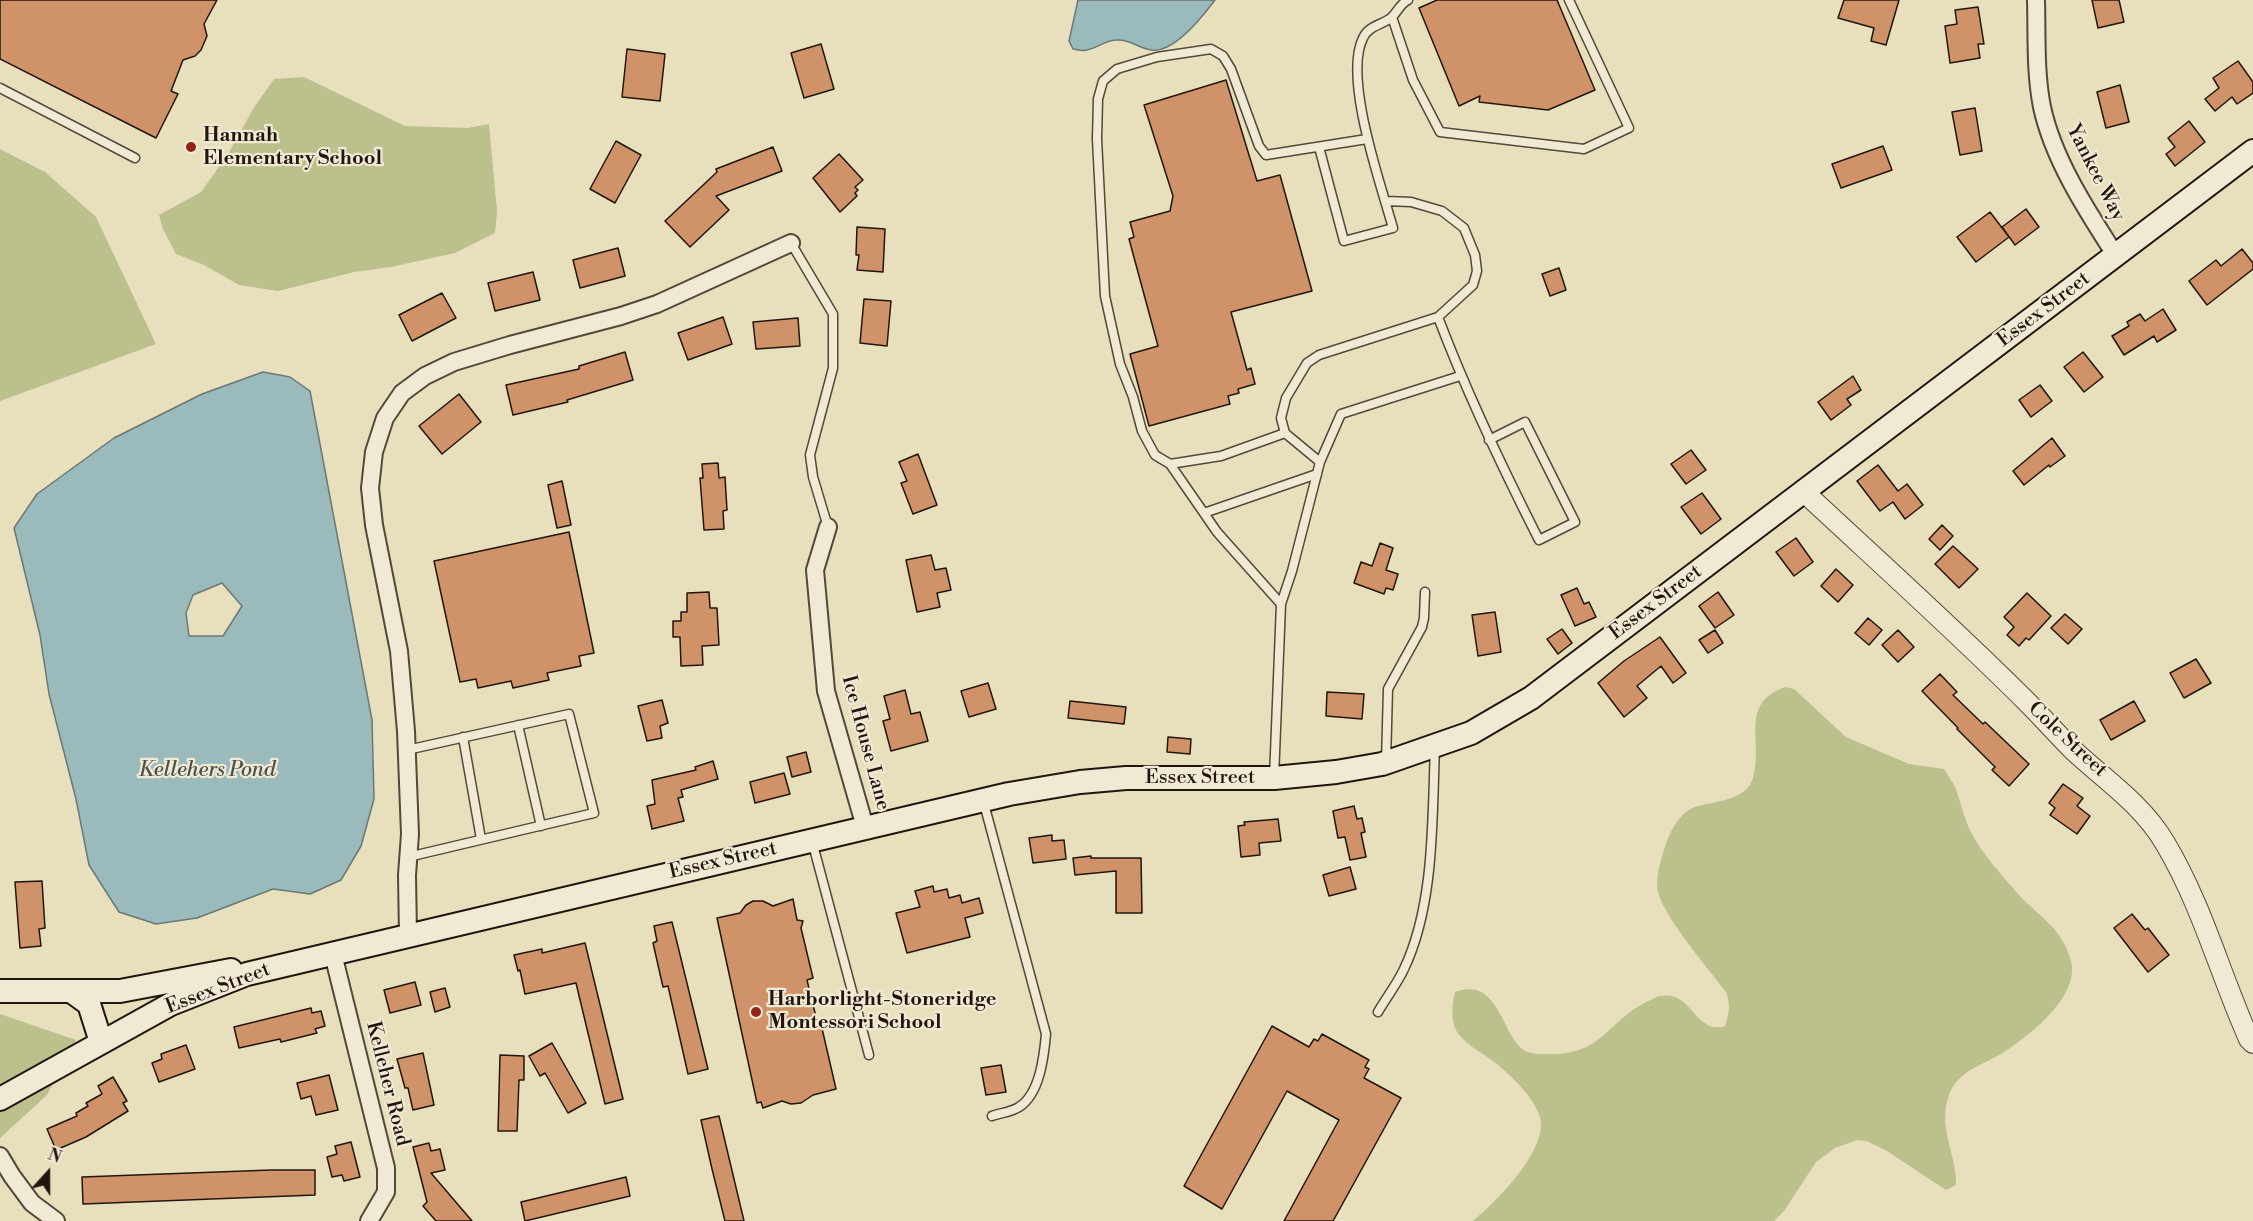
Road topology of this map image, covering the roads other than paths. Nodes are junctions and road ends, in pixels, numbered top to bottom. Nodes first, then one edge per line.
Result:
1 (1408, 0) edge
2 (1569, 0) edge
3 (2036, 0) edge
4 (1392, 17) junction
5 (0, 88) edge
6 (1367, 139) junction
7 (1319, 147) junction
8 (2253, 151) edge
9 (135, 158) dead end
10 (1386, 201) junction
11 (791, 243) joint
12 (2116, 255) junction
13 (1438, 317) junction
14 (1460, 376) junction
15 (1285, 433) junction
16 (1489, 440) junction
17 (1320, 462) junction
18 (1170, 464) junction
19 (1317, 474) junction
20 (1804, 492) junction
21 (1204, 513) junction
22 (828, 527) joint
23 (1425, 592) dead end
24 (1281, 604) junction
25 (518, 725) junction
26 (463, 737) junction
27 (1435, 747) junction
28 (407, 750) junction
29 (1386, 762) junction
30 (1274, 778) junction
31 (983, 800) junction
32 (541, 825) junction
33 (866, 827) junction
34 (481, 839) junction
35 (812, 840) junction
36 (408, 857) junction
37 (408, 936) junction
38 (333, 954) junction
39 (247, 974) junction
40 (0, 991) edge
41 (71, 991) junction
42 (1378, 1012) dead end
43 (101, 1042) junction
44 (2253, 1043) edge
45 (869, 1055) dead end
46 (0, 1099) edge
47 (992, 1116) dead end
48 (0, 1156) edge
49 (56, 1221) edge
50 (369, 1221) edge

1 - 4 lane
2 - 4 lane
3 - 12 street, Yankee Way
4 - 6 lane
5 - 9 lane
6 - 7 lane
6 - 10 lane
7 - 10 lane
7 - 18 lane
8 - 12 main road, Essex Street
10 - 13 lane
11 - 22 lane
11 - 28 street
12 - 20 main road, Essex Street
13 - 14 lane
13 - 15 lane
14 - 16 lane
14 - 17 lane
15 - 17 lane
15 - 18 lane
16 - 16 lane
17 - 19 lane
18 - 21 lane
19 - 21 lane
19 - 24 lane
20 - 27 main road, Essex Street
20 - 44 street, Cole Street
21 - 24 lane
22 - 33 street, Ice House Lane
23 - 29 lane
24 - 30 lane
25 - 26 lane
25 - 32 lane
25 - 32 lane
26 - 28 lane
26 - 34 lane
27 - 29 main road, Essex Street
27 - 42 lane
28 - 36 street
29 - 30 main road, Essex Street
30 - 31 main road, Essex Street
31 - 33 main road, Essex Street
31 - 47 lane
32 - 34 lane
33 - 35 main road, Essex Street
34 - 36 lane
35 - 37 main road, Essex Street
35 - 45 lane
36 - 37 street
37 - 38 main road, Essex Street
38 - 39 main road, Essex Street
38 - 50 street, Kelleher Road
39 - 41 main road
39 - 43 main road, Essex Street
40 - 41 main road
41 - 43 main road
43 - 46 main road, Essex Street
48 - 49 street

